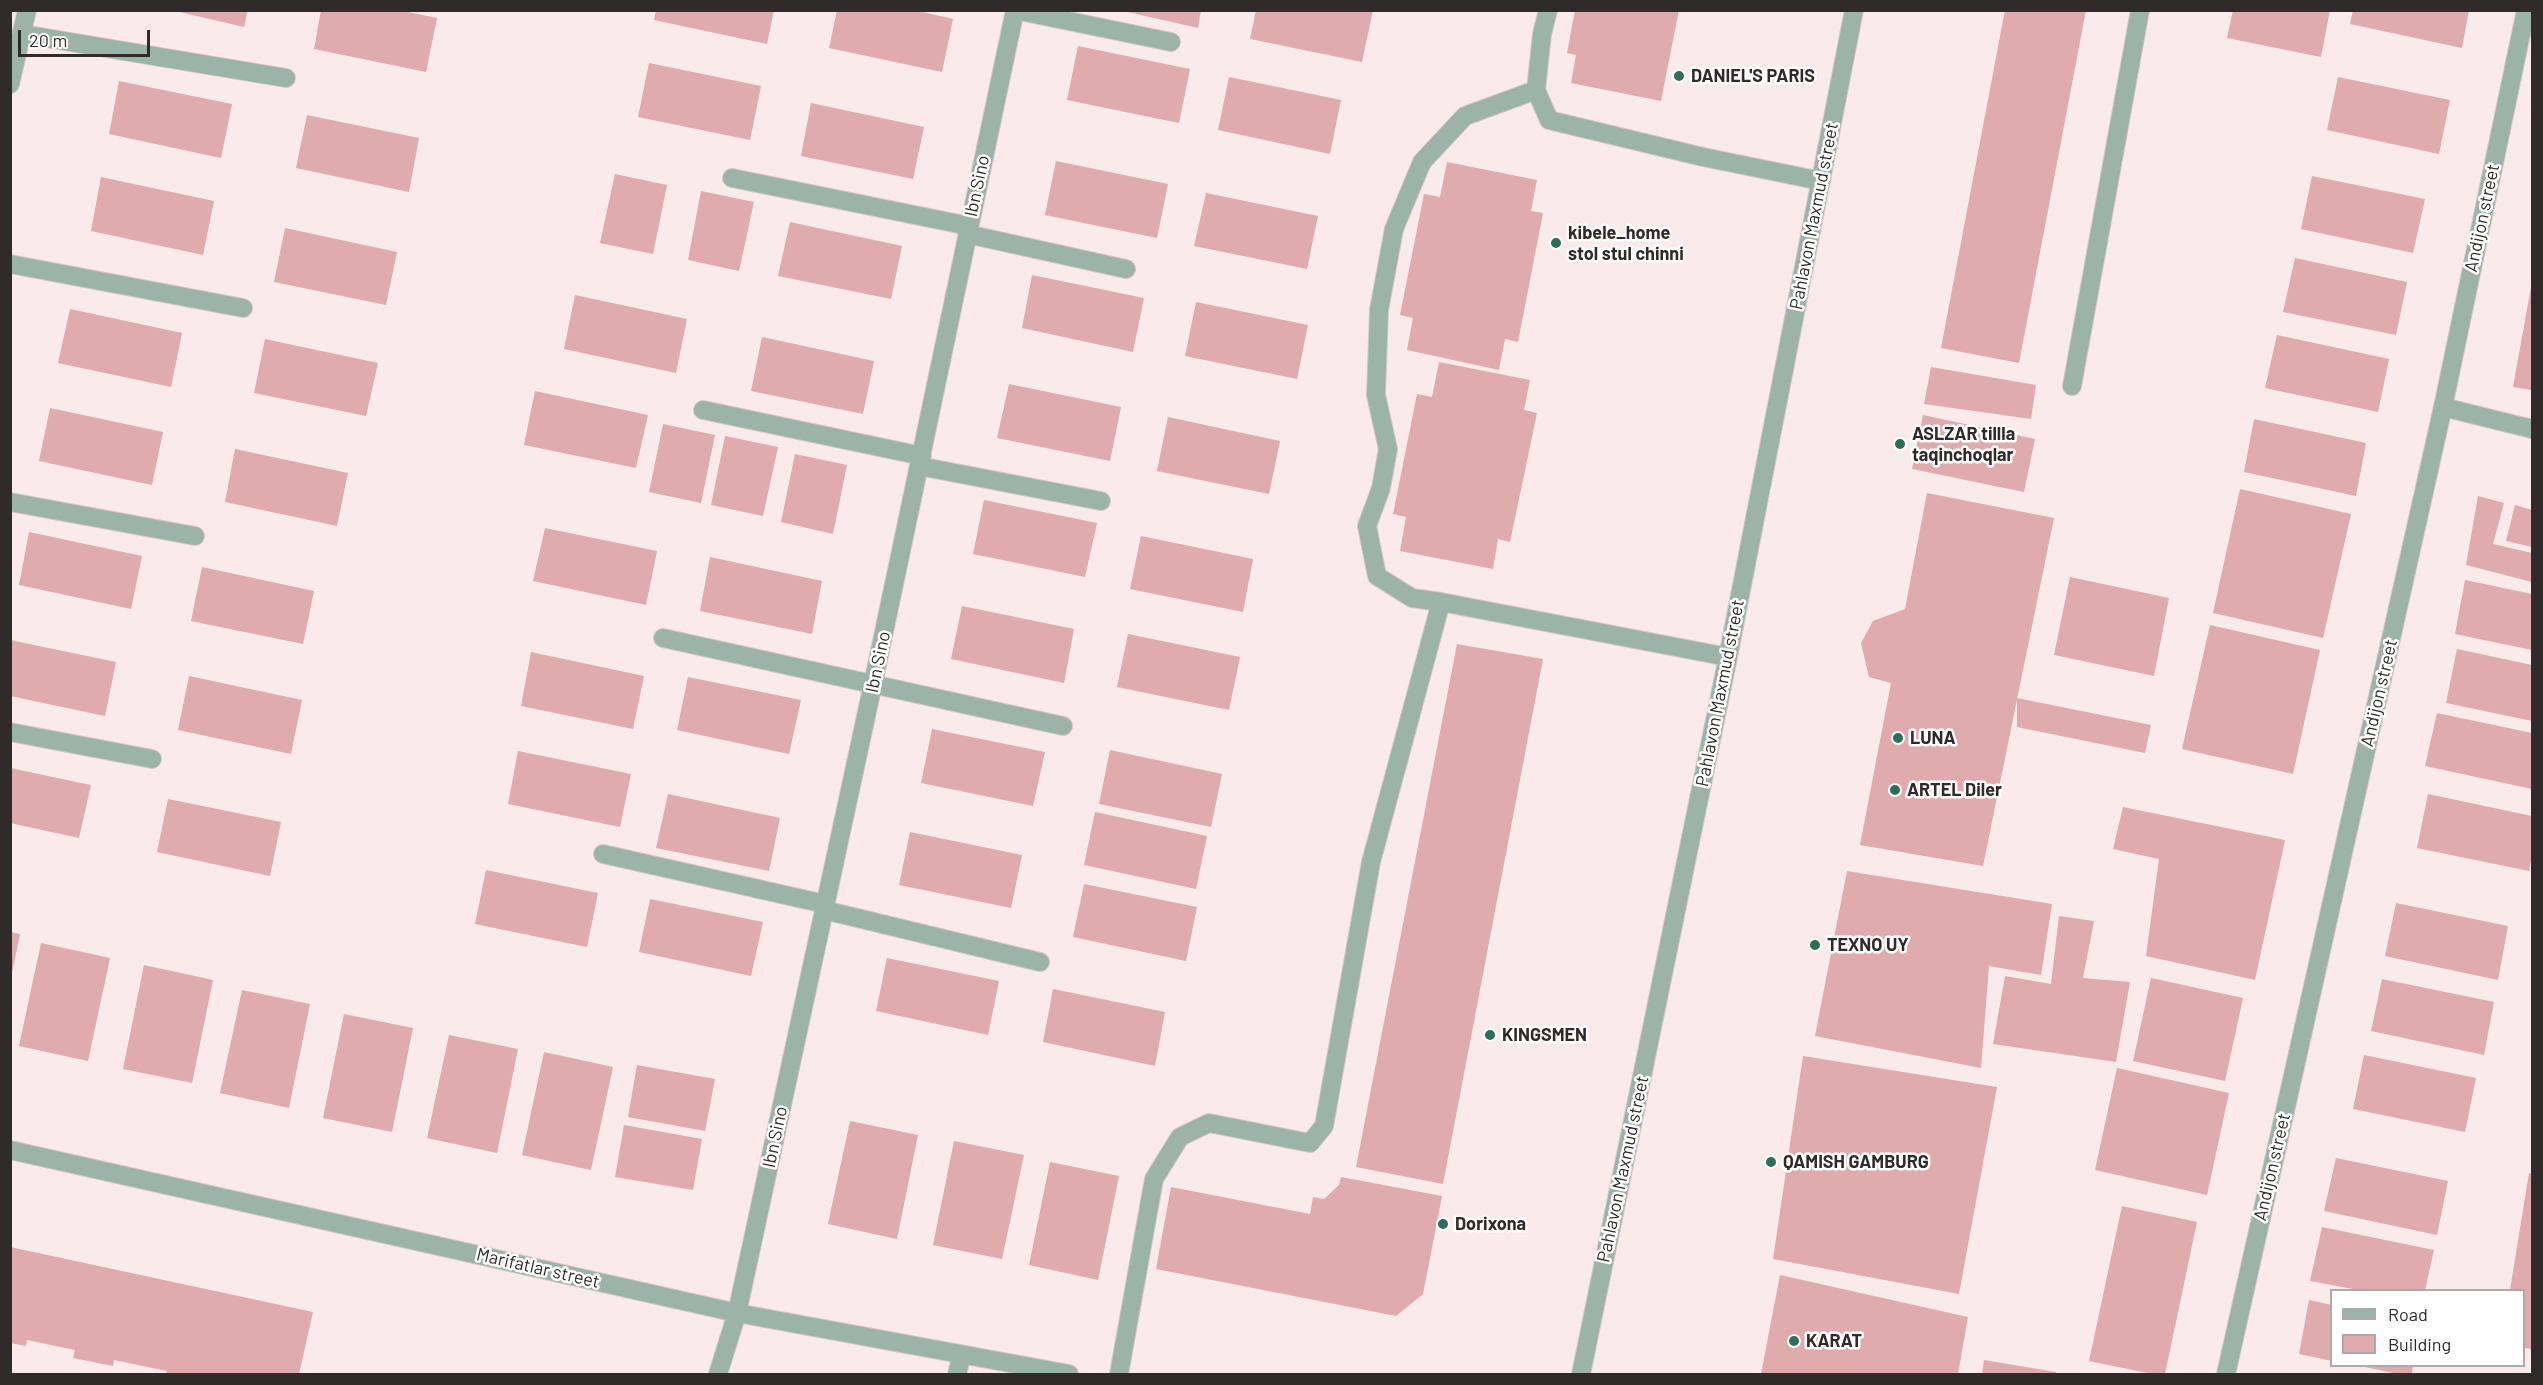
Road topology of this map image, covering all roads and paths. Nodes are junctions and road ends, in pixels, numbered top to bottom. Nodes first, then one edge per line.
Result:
1 (27, 10) edge
2 (1015, 10) edge
3 (1548, 10) edge
4 (1854, 10) edge
5 (2140, 10) edge
6 (2526, 10) edge
7 (22, 34) junction
8 (1171, 42) dead end
9 (286, 78) dead end
10 (10, 84) edge
11 (1536, 90) junction
12 (732, 178) dead end
13 (1821, 181) junction
14 (968, 230) junction
15 (10, 264) edge
16 (1126, 269) dead end
17 (243, 308) dead end
18 (2072, 386) dead end
19 (2443, 407) junction
20 (703, 410) dead end
21 (2532, 429) edge
22 (921, 461) junction
23 (1101, 501) dead end
24 (10, 502) edge
25 (195, 536) dead end
26 (1442, 602) junction
27 (663, 638) dead end
28 (1728, 657) junction
29 (873, 684) junction
30 (1063, 726) dead end
31 (10, 732) edge
32 (152, 759) dead end
33 (603, 854) dead end
34 (825, 907) junction
35 (1040, 962) dead end
36 (10, 1150) edge
37 (737, 1313) junction
38 (962, 1355) junction
39 (718, 1374) edge
40 (957, 1374) edge
41 (1069, 1374) edge
42 (1119, 1374) edge
43 (1581, 1374) edge
44 (2226, 1374) edge

1 - 7 street
2 - 8 street
2 - 14 street, Ibn Sino
3 - 11 street
4 - 13 street, Pahlavon Maxmud street
5 - 18 street
6 - 19 street, Andijon street
7 - 9 street
7 - 10 street
11 - 13 street
11 - 26 street
12 - 14 street
13 - 28 street, Pahlavon Maxmud street
14 - 16 street
14 - 22 street, Ibn Sino
15 - 17 street
19 - 21 street
19 - 44 street, Andijon street
20 - 22 street
22 - 23 street
22 - 29 street, Ibn Sino
24 - 25 street
26 - 28 street
26 - 42 street
27 - 29 street
28 - 43 street, Pahlavon Maxmud street
29 - 30 street
29 - 34 street, Ibn Sino
31 - 32 street
33 - 34 street
34 - 35 street
34 - 37 street, Ibn Sino
36 - 37 street, Marifatlar street
37 - 38 street, Marifatlar street
37 - 39 street, Ibn Sino
38 - 40 street
38 - 41 street, Marifatlar street

